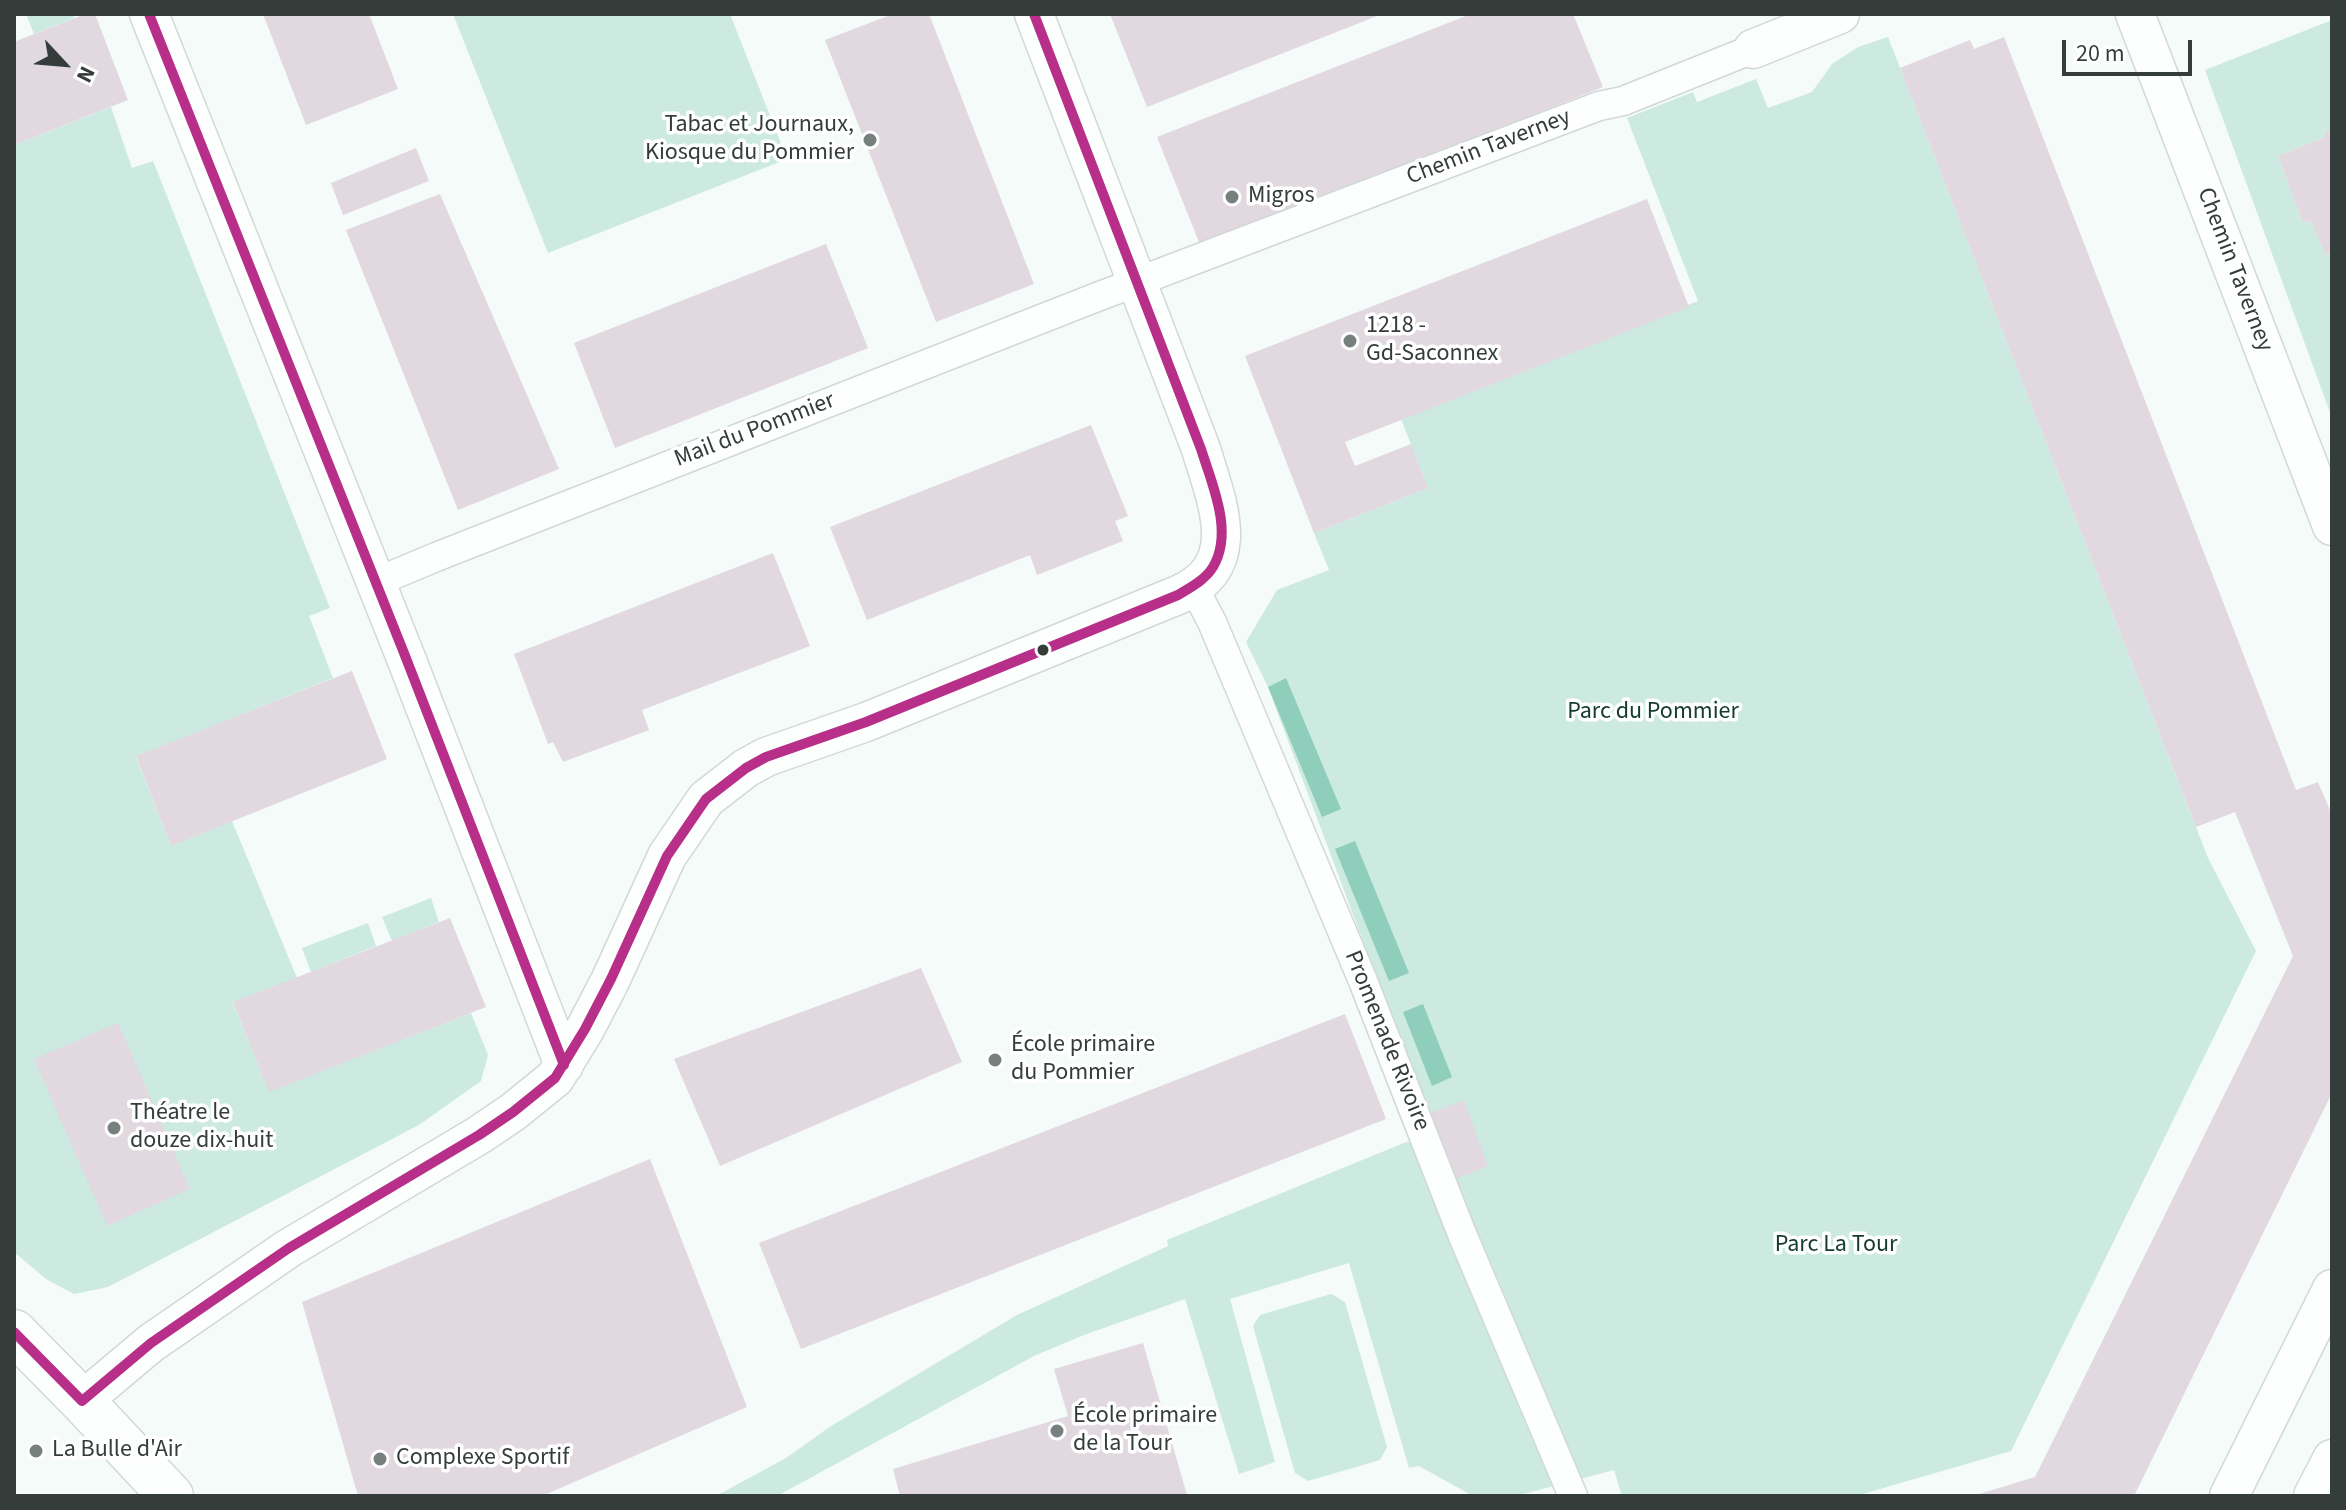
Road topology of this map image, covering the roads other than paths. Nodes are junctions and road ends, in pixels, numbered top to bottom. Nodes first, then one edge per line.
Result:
1 (149, 14) edge
2 (1034, 14) edge
3 (1840, 14) edge
4 (2135, 14) edge
5 (1753, 49) joint
6 (1137, 282) junction
7 (2332, 526) edge
8 (374, 583) junction
9 (1194, 588) junction
10 (564, 1065) junction
11 (2332, 1289) edge
12 (14, 1332) edge
13 (82, 1401) junction
14 (2332, 1459) edge
15 (171, 1496) edge
16 (1573, 1496) edge
17 (2229, 1496) edge
18 (2313, 1496) edge

1 - 8 street
2 - 6 street
3 - 5 street, Chemin Taverney
4 - 7 street, Chemin Taverney
5 - 6 street, Chemin Taverney
6 - 8 street, Mail du Pommier
6 - 9 street
8 - 10 street
9 - 10 street
9 - 16 street, Promenade Rivoire
10 - 13 street
11 - 17 street
12 - 13 street
13 - 15 street
14 - 18 street

